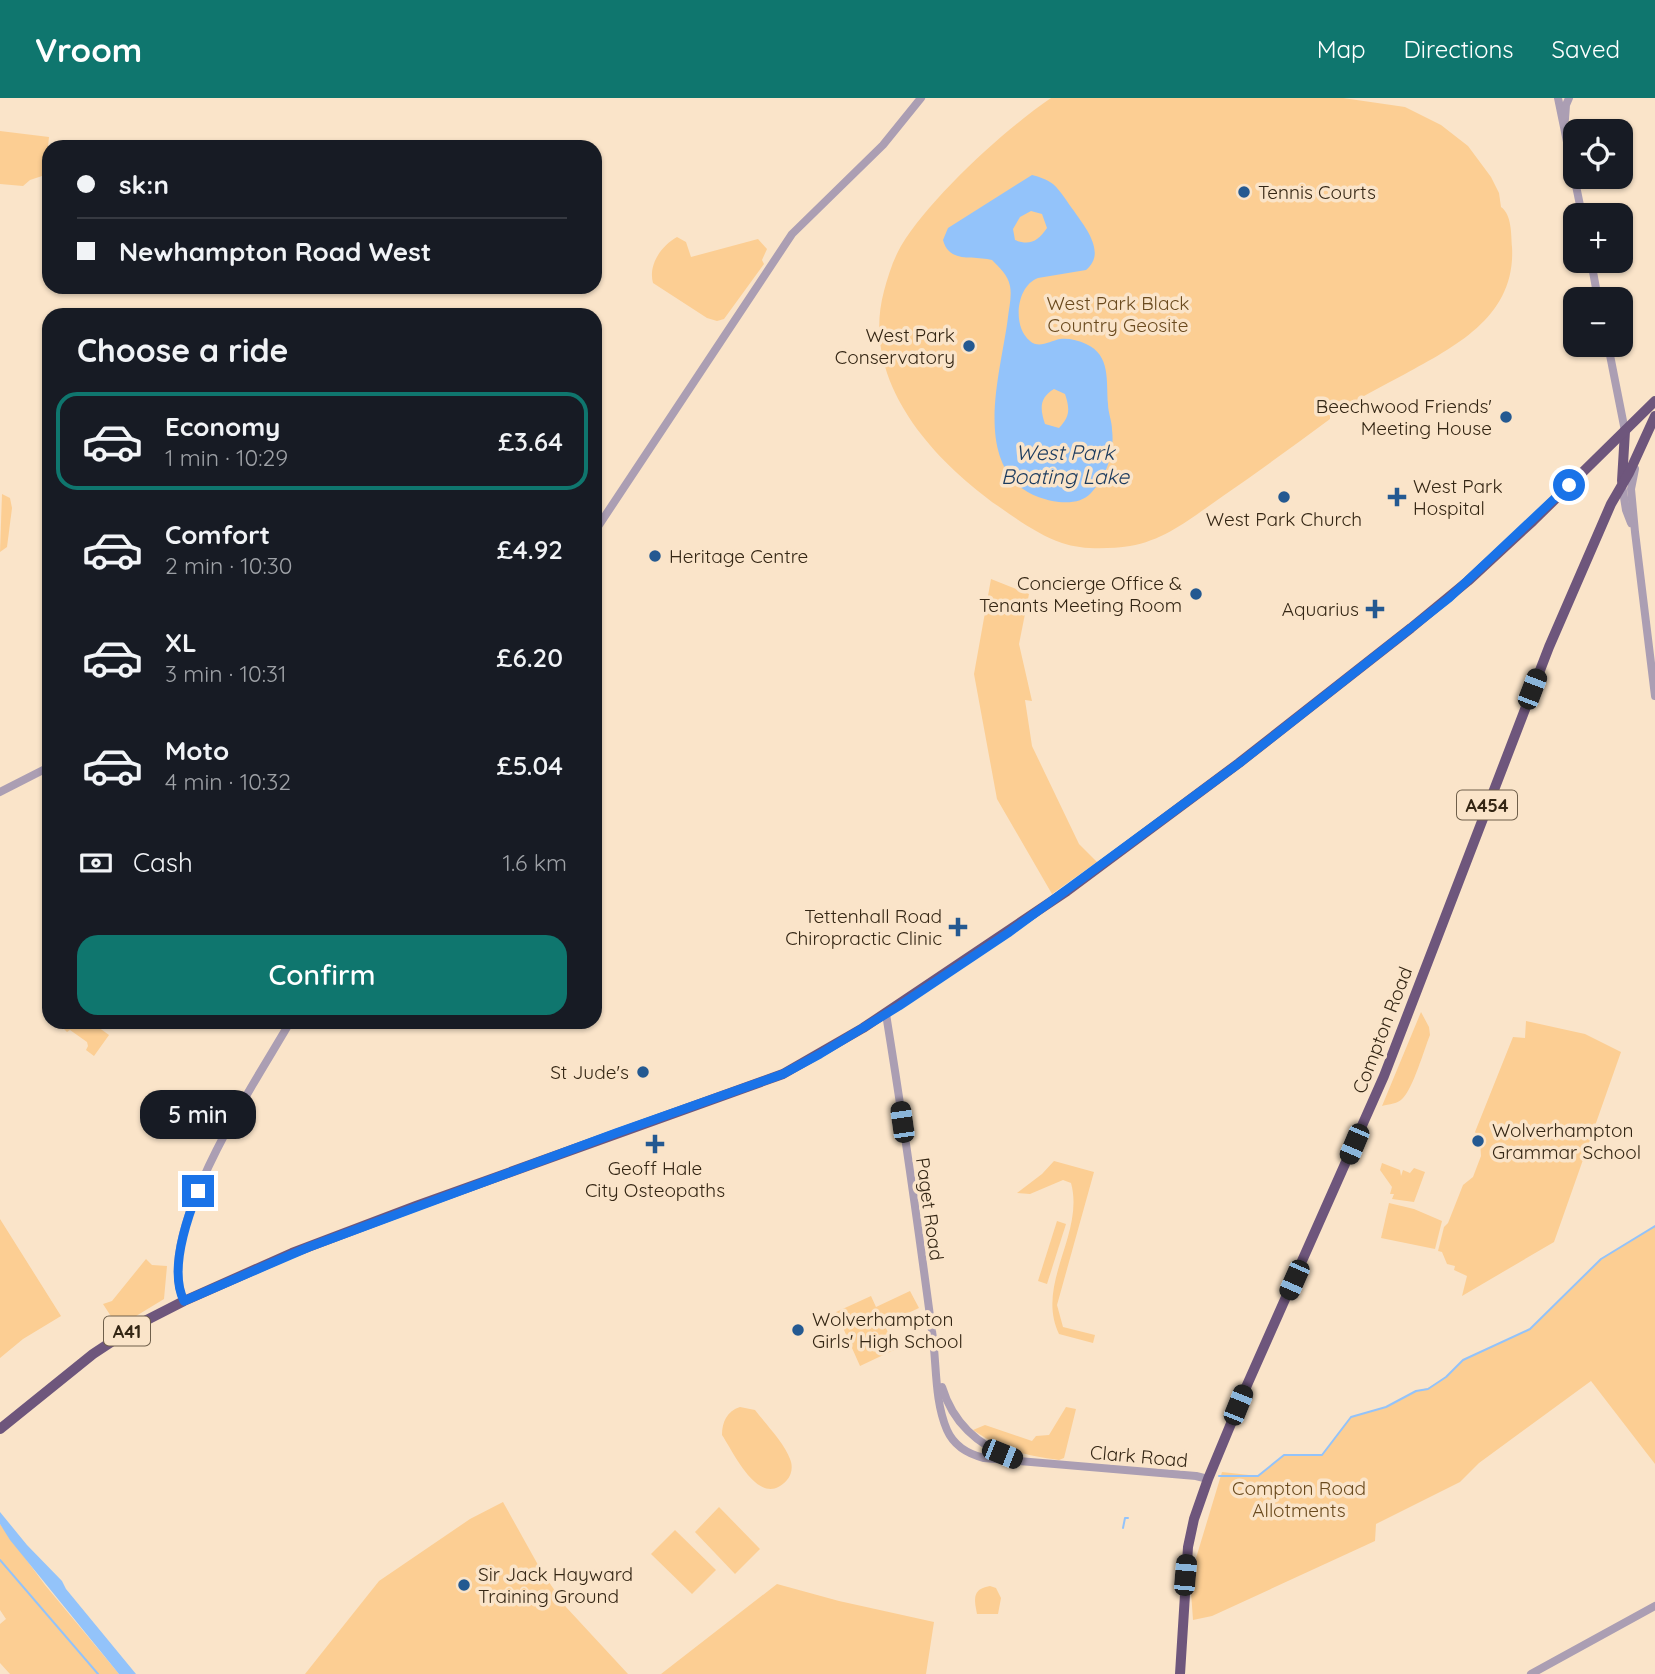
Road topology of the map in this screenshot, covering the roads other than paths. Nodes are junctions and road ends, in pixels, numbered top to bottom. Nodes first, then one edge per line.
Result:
1 (921, 98) edge
2 (1558, 98) edge
3 (1569, 98) edge
4 (1565, 119) edge
5 (1563, 120) edge
6 (1610, 357) edge
7 (1655, 401) edge
8 (1655, 416) edge
9 (1625, 431) junction
10 (1640, 446) junction
11 (1622, 484) junction
12 (602, 521) edge
13 (1635, 532) junction
14 (1655, 696) edge
15 (42, 771) edge
16 (0, 792) edge
17 (886, 1014) junction
18 (286, 1029) edge
19 (184, 1301) junction
20 (937, 1368) junction
21 (0, 1429) edge
22 (1016, 1460) junction
23 (1068, 1465) joint
24 (1208, 1479) junction
25 (1655, 1606) edge
26 (1180, 1674) edge
27 (1531, 1674) edge

1 - 12 street
2 - 5 street
3 - 4 street
6 - 9 street
7 - 9 highway, A41
8 - 10 highway, A454
9 - 11 highway
9 - 17 highway, A41
10 - 11 highway, Compton Road / A454
10 - 13 street
11 - 13 street
11 - 24 highway, Compton Road / A454
13 - 14 street
15 - 16 street
17 - 19 highway, A41
17 - 20 street, Paget Road
18 - 19 street
19 - 21 highway, A41
20 - 22 street, Paget Road
20 - 22 street, Paget Road
22 - 23 street, Paget Road
23 - 24 street, Clark Road
24 - 26 highway, Compton Road / A454
25 - 27 street

